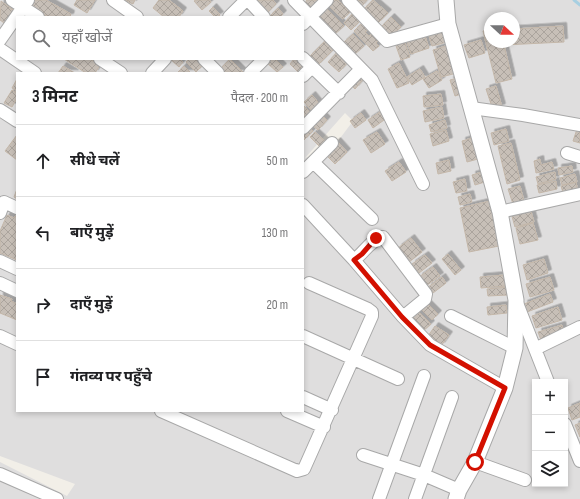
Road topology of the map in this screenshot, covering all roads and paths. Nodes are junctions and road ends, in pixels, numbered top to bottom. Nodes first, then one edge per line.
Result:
1 (12, 0) edge
2 (114, 0) edge
3 (247, 0) edge
4 (294, 0) edge
5 (327, 0) edge
6 (348, 0) edge
7 (446, 0) edge
8 (26, 4) edge
9 (17, 16) edge
10 (37, 16) edge
11 (136, 16) edge
12 (230, 16) edge
13 (263, 16) edge
14 (304, 16) edge
15 (16, 18) edge
16 (307, 21) edge
17 (448, 24) junction
18 (0, 40) edge
19 (0, 50) edge
20 (304, 59) edge
21 (102, 60) edge
22 (164, 60) edge
23 (205, 60) edge
24 (312, 67) junction
25 (361, 69) junction
26 (33, 72) edge
27 (120, 72) edge
28 (153, 72) edge
29 (217, 72) edge
30 (304, 75) edge
31 (338, 92) junction
32 (470, 108) junction
33 (0, 110) edge
34 (16, 120) edge
35 (580, 125) edge
36 (304, 127) edge
37 (332, 143) dead end
38 (567, 153) dead end
39 (580, 157) edge
40 (313, 162) junction
41 (304, 171) edge
42 (423, 184) dead end
43 (580, 194) edge
44 (304, 206) edge
45 (16, 208) edge
46 (500, 212) junction
47 (0, 213) edge
48 (372, 219) dead end
49 (354, 260) junction
50 (0, 261) edge
51 (16, 269) edge
52 (0, 283) edge
53 (310, 283) dead end
54 (16, 291) edge
55 (516, 300) junction
56 (451, 316) dead end
57 (402, 317) junction
58 (580, 327) edge
59 (0, 336) edge
60 (304, 336) edge
61 (16, 344) edge
62 (516, 348) junction
63 (535, 349) junction
64 (354, 359) junction
65 (424, 376) dead end
66 (398, 378) dead end
67 (547, 379) edge
68 (505, 388) junction
69 (304, 397) edge
70 (452, 397) dead end
71 (332, 410) junction
72 (164, 412) edge
73 (289, 412) edge
74 (324, 427) junction
75 (568, 431) edge
76 (363, 455) dead end
77 (580, 461) edge
78 (475, 462) junction
79 (392, 466) junction
80 (0, 474) edge
81 (424, 475) junction
82 (525, 480) dead end
83 (458, 494) edge
84 (57, 499) edge
85 (379, 499) edge
86 (415, 499) edge

1 - 8 street
2 - 11 street
3 - 12 street
3 - 13 street
4 - 14 street
5 - 16 street
6 - 17 street
7 - 17 street
8 - 9 street
8 - 10 street
15 - 18 street
16 - 25 street
17 - 32 street
19 - 26 street
20 - 24 street
21 - 27 street
22 - 28 street
23 - 29 street
24 - 30 street
24 - 31 street
25 - 31 street
25 - 42 street
31 - 36 street
32 - 35 street
32 - 46 street
33 - 34 street
37 - 40 street
38 - 39 street
40 - 41 street
40 - 48 street
43 - 46 street
44 - 49 street
45 - 47 street
46 - 55 street
49 - 57 street
49 - 57 street
50 - 51 street
52 - 54 street
53 - 64 street
55 - 62 street
55 - 63 street
56 - 62 street
57 - 68 street
58 - 63 street
59 - 61 street
60 - 64 street
62 - 68 street
63 - 67 street
64 - 66 street
64 - 71 street
65 - 79 street
68 - 78 street
69 - 71 street
70 - 81 street
71 - 74 street
72 - 74 street
73 - 74 street
75 - 77 street
76 - 79 street
78 - 82 street
78 - 83 street
79 - 81 street
79 - 85 street
80 - 84 street
81 - 83 street
81 - 86 street

